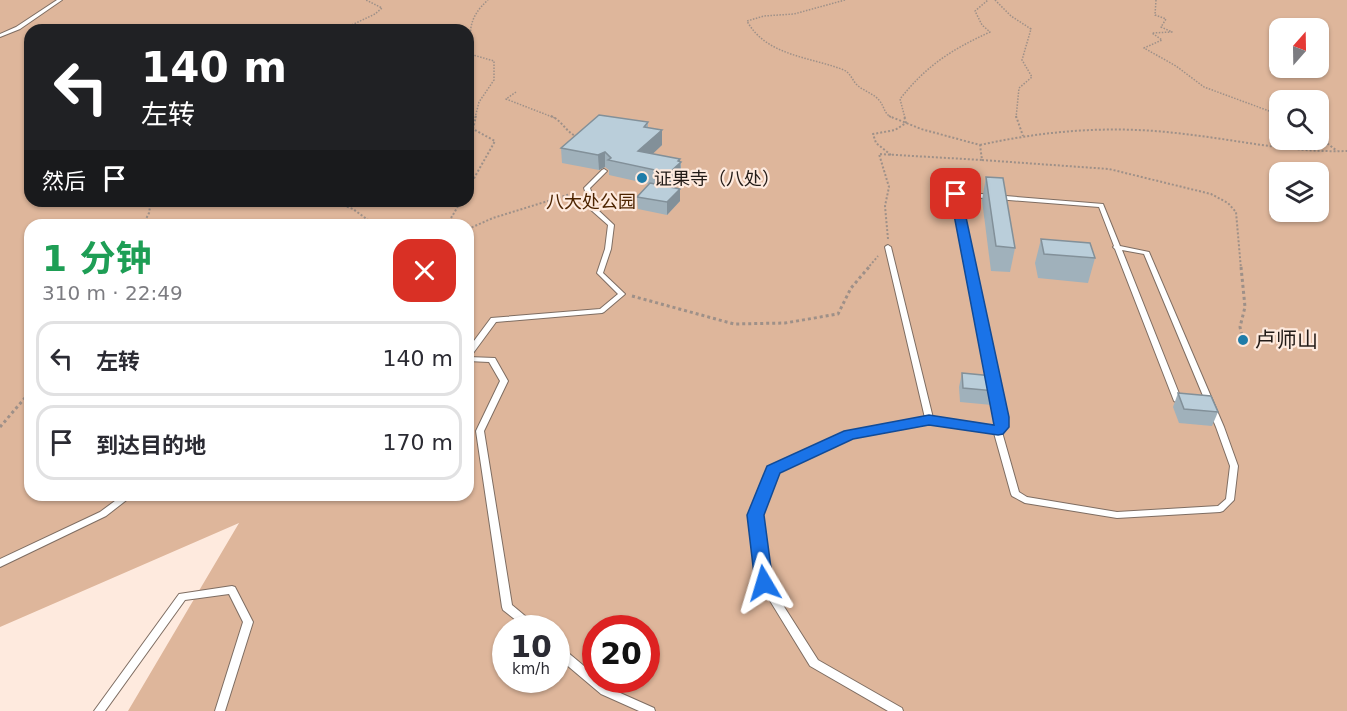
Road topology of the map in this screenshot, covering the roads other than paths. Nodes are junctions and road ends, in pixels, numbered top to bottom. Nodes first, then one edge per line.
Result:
1 (60, 0) edge
2 (0, 36) edge
3 (604, 171) dead end
4 (1116, 247) junction
5 (888, 248) road end
6 (474, 346) edge
7 (474, 360) edge
8 (1178, 401) edge
9 (929, 420) junction
10 (998, 430) junction
11 (121, 501) edge
12 (0, 563) edge
13 (517, 615) edge
14 (570, 661) edge
15 (99, 711) edge
16 (220, 711) edge
17 (650, 711) edge
18 (898, 711) edge

1 - 2 lane
3 - 6 lane
4 - 8 lane
4 - 10 lane
4 - 10 lane
5 - 9 lane
7 - 13 lane
9 - 10 lane
9 - 18 lane
11 - 12 lane
14 - 17 lane
15 - 16 lane

